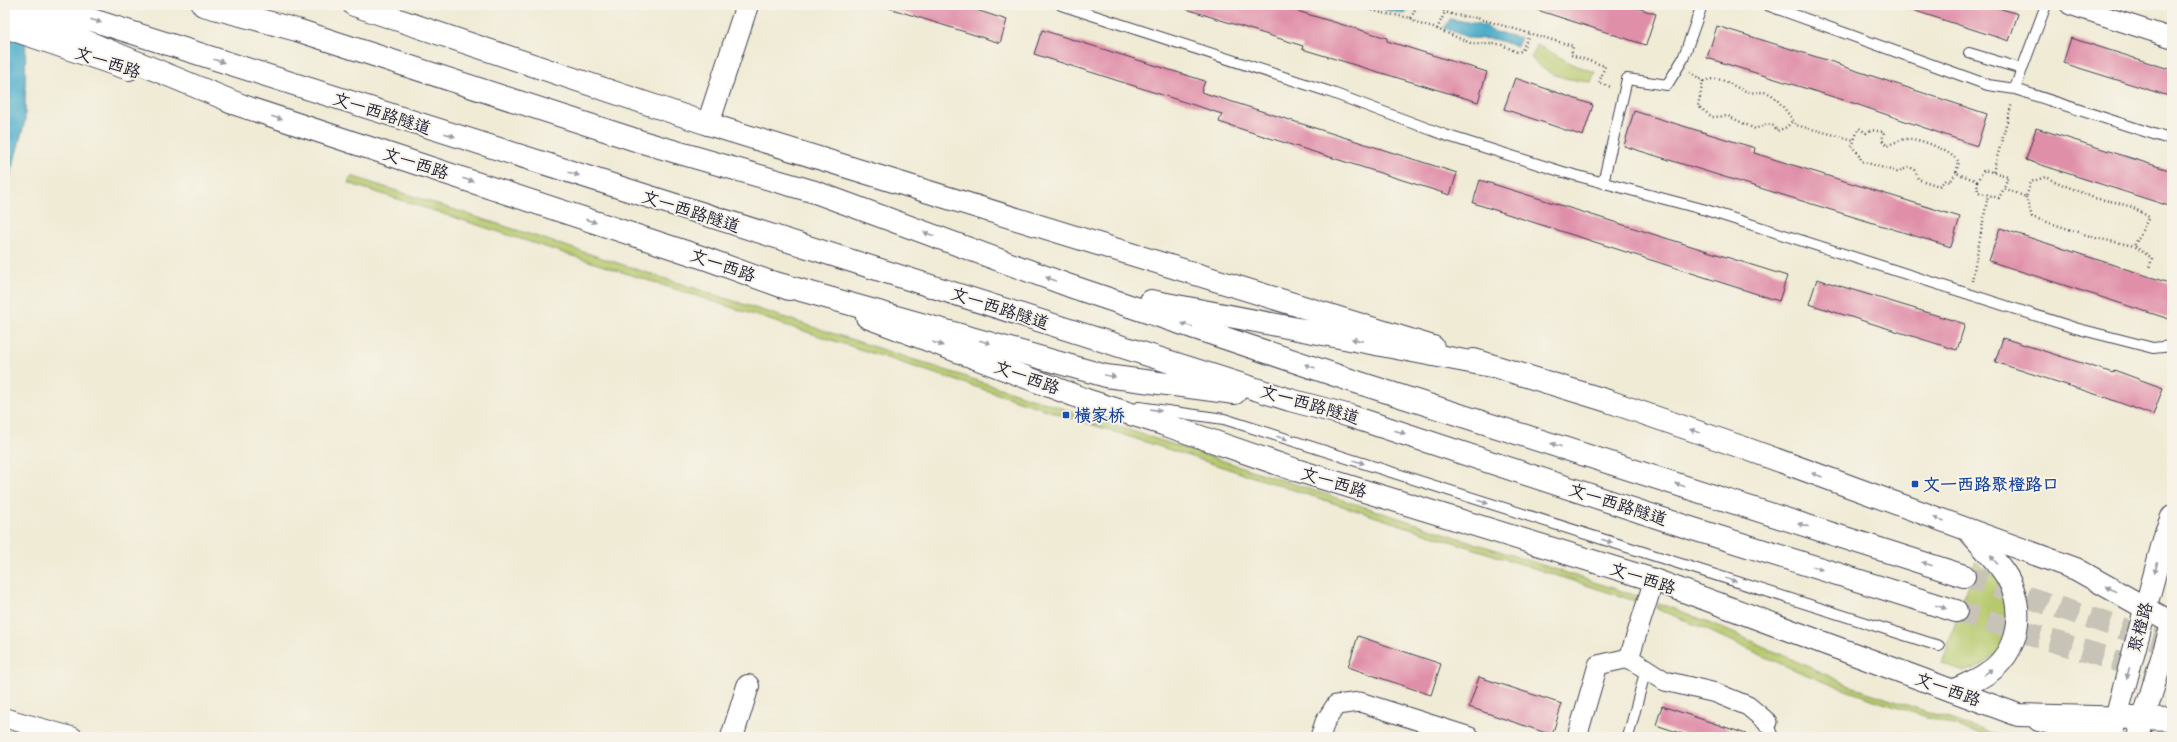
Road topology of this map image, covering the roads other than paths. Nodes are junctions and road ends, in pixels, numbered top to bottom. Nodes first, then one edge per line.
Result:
1 (203, 5) edge
2 (229, 5) edge
3 (354, 5) edge
4 (748, 5) edge
5 (1061, 5) edge
6 (1702, 5) edge
7 (1767, 5) edge
8 (2046, 5) edge
9 (2070, 5) edge
10 (5, 8) edge
11 (44, 18) edge
12 (5, 27) edge
13 (297, 30) junction
14 (2172, 38) edge
15 (1969, 53) dead end
16 (2022, 69) junction
17 (2015, 89) junction
18 (708, 124) junction
19 (2172, 140) edge
20 (1603, 182) junction
21 (772, 282) junction
22 (1070, 286) junction
23 (2172, 346) edge
24 (1491, 366) junction
25 (1290, 400) junction
26 (1089, 401) junction
27 (2172, 517) edge
28 (1967, 529) junction
29 (1964, 576) tunnel mouth
30 (1654, 580) junction
31 (2145, 608) junction
32 (1956, 611) tunnel mouth
33 (2172, 624) edge
34 (1939, 646) dead end
35 (1629, 658) junction
36 (1646, 668) junction
37 (748, 686) dead end
38 (1953, 691) junction
39 (2018, 715) junction
40 (5, 718) edge
41 (2172, 719) edge
42 (2113, 727) edge
43 (2141, 728) edge
44 (1770, 730) edge
45 (74, 737) edge
46 (732, 737) edge
47 (1320, 737) edge
48 (1470, 737) edge
49 (1577, 737) edge
50 (1628, 737) edge
51 (2106, 737) edge

1 - 13 main road, 文一西路隧道
2 - 13 main road
3 - 18 main road
4 - 18 main road
5 - 20 lane
6 - 20 lane
7 - 17 lane
8 - 16 lane
9 - 14 street
10 - 11 main road
11 - 12 main road
11 -> 21 main road, 文一西路
11 -> 25 main road, 文一西路隧道
22 -> 13 main road, 文一西路隧道
15 - 16 lane
16 - 17 lane
17 - 19 lane
18 - 24 main road
20 - 23 lane
21 -> 25 main road
21 -> 26 main road, 文一西路
24 -> 22 main road
29 -> 22 main road, 文一西路隧道
28 -> 24 main road
25 -> 32 main road, 文一西路隧道
26 - 30 main road, 文一西路
26 -> 34 lane
27 -> 31 main road, 聚橙路
31 -> 28 main road
38 -> 28 main road
30 - 35 street
30 - 38 main road, 文一西路
31 - 33 main road
31 -> 42 main road, 聚橙路
33 - 43 main road, 聚橙路
35 - 36 street
35 - 49 street
36 - 44 street
36 - 50 lane
37 - 46 main road
38 - 39 main road, 文一西路
39 - 42 main road, 文一西路
39 - 51 main road
40 - 45 street
41 - 43 main road, 文一西路
42 - 43 main road, 文一西路
47 - 48 street

